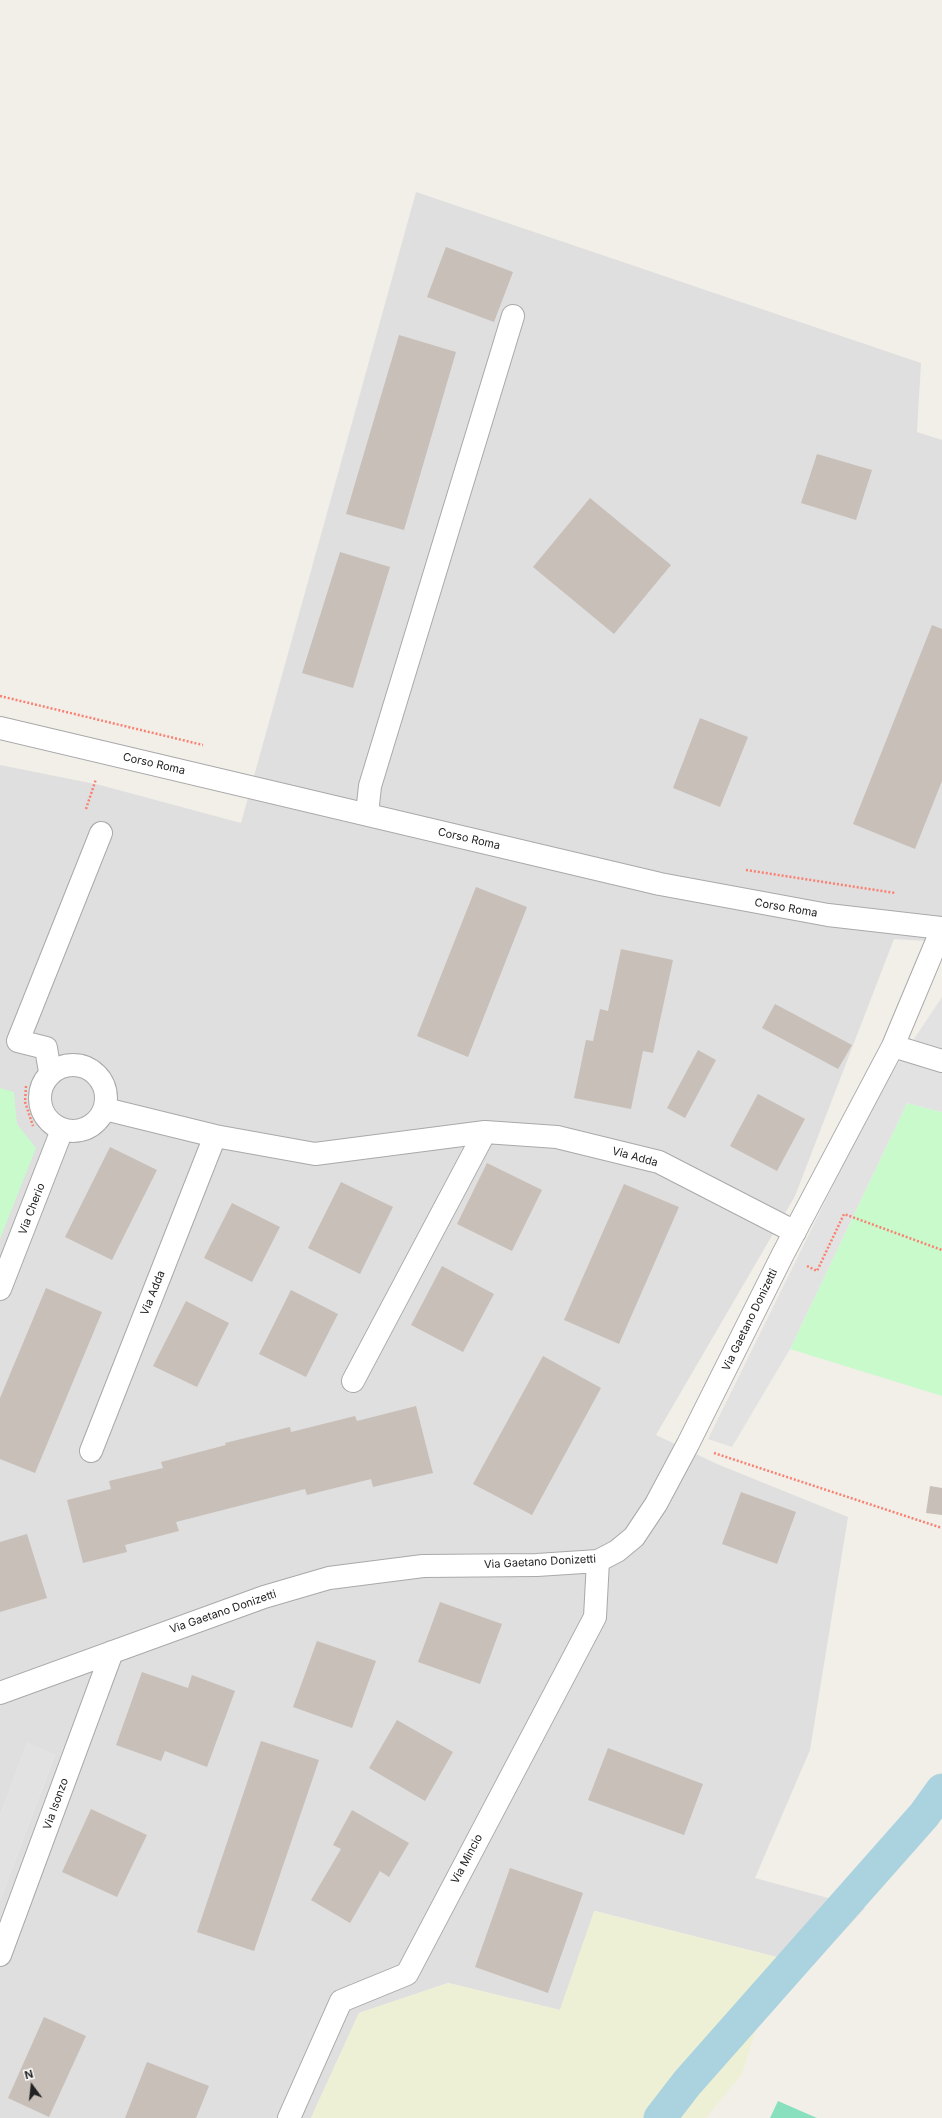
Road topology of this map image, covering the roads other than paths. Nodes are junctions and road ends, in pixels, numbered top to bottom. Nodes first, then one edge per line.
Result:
1 (513, 316) dead end
2 (0, 728) edge
3 (367, 814) junction
4 (101, 833) road end
5 (942, 928) edge
6 (893, 1046) junction
7 (942, 1061) edge
8 (50, 1072) junction
9 (105, 1109) junction
10 (62, 1130) junction
11 (485, 1132) junction
12 (215, 1136) junction
13 (795, 1232) junction
14 (0, 1288) edge
15 (353, 1381) dead end
16 (91, 1450) dead end
17 (598, 1561) junction
18 (112, 1652) junction
19 (0, 1693) edge
20 (0, 1955) edge
21 (289, 2118) edge

1 - 3 street
2 - 3 street, Corso Roma
3 - 5 street, Corso Roma
4 - 8 street
5 - 6 street, Via Gaetano Donizetti
6 - 7 street
6 - 13 street, Via Gaetano Donizetti
8 - 9 street
8 - 10 street
9 - 10 street
9 - 12 street, Via Adda
10 - 14 street, Via Cherio
11 - 12 street, Via Adda
11 - 13 street, Via Adda
11 - 15 street
12 - 16 street, Via Adda
13 - 17 street, Via Gaetano Donizetti
17 - 18 street, Via Gaetano Donizetti
17 - 21 street, Via Mincio
18 - 19 street, Via Gaetano Donizetti
18 - 20 street, Via Isonzo

